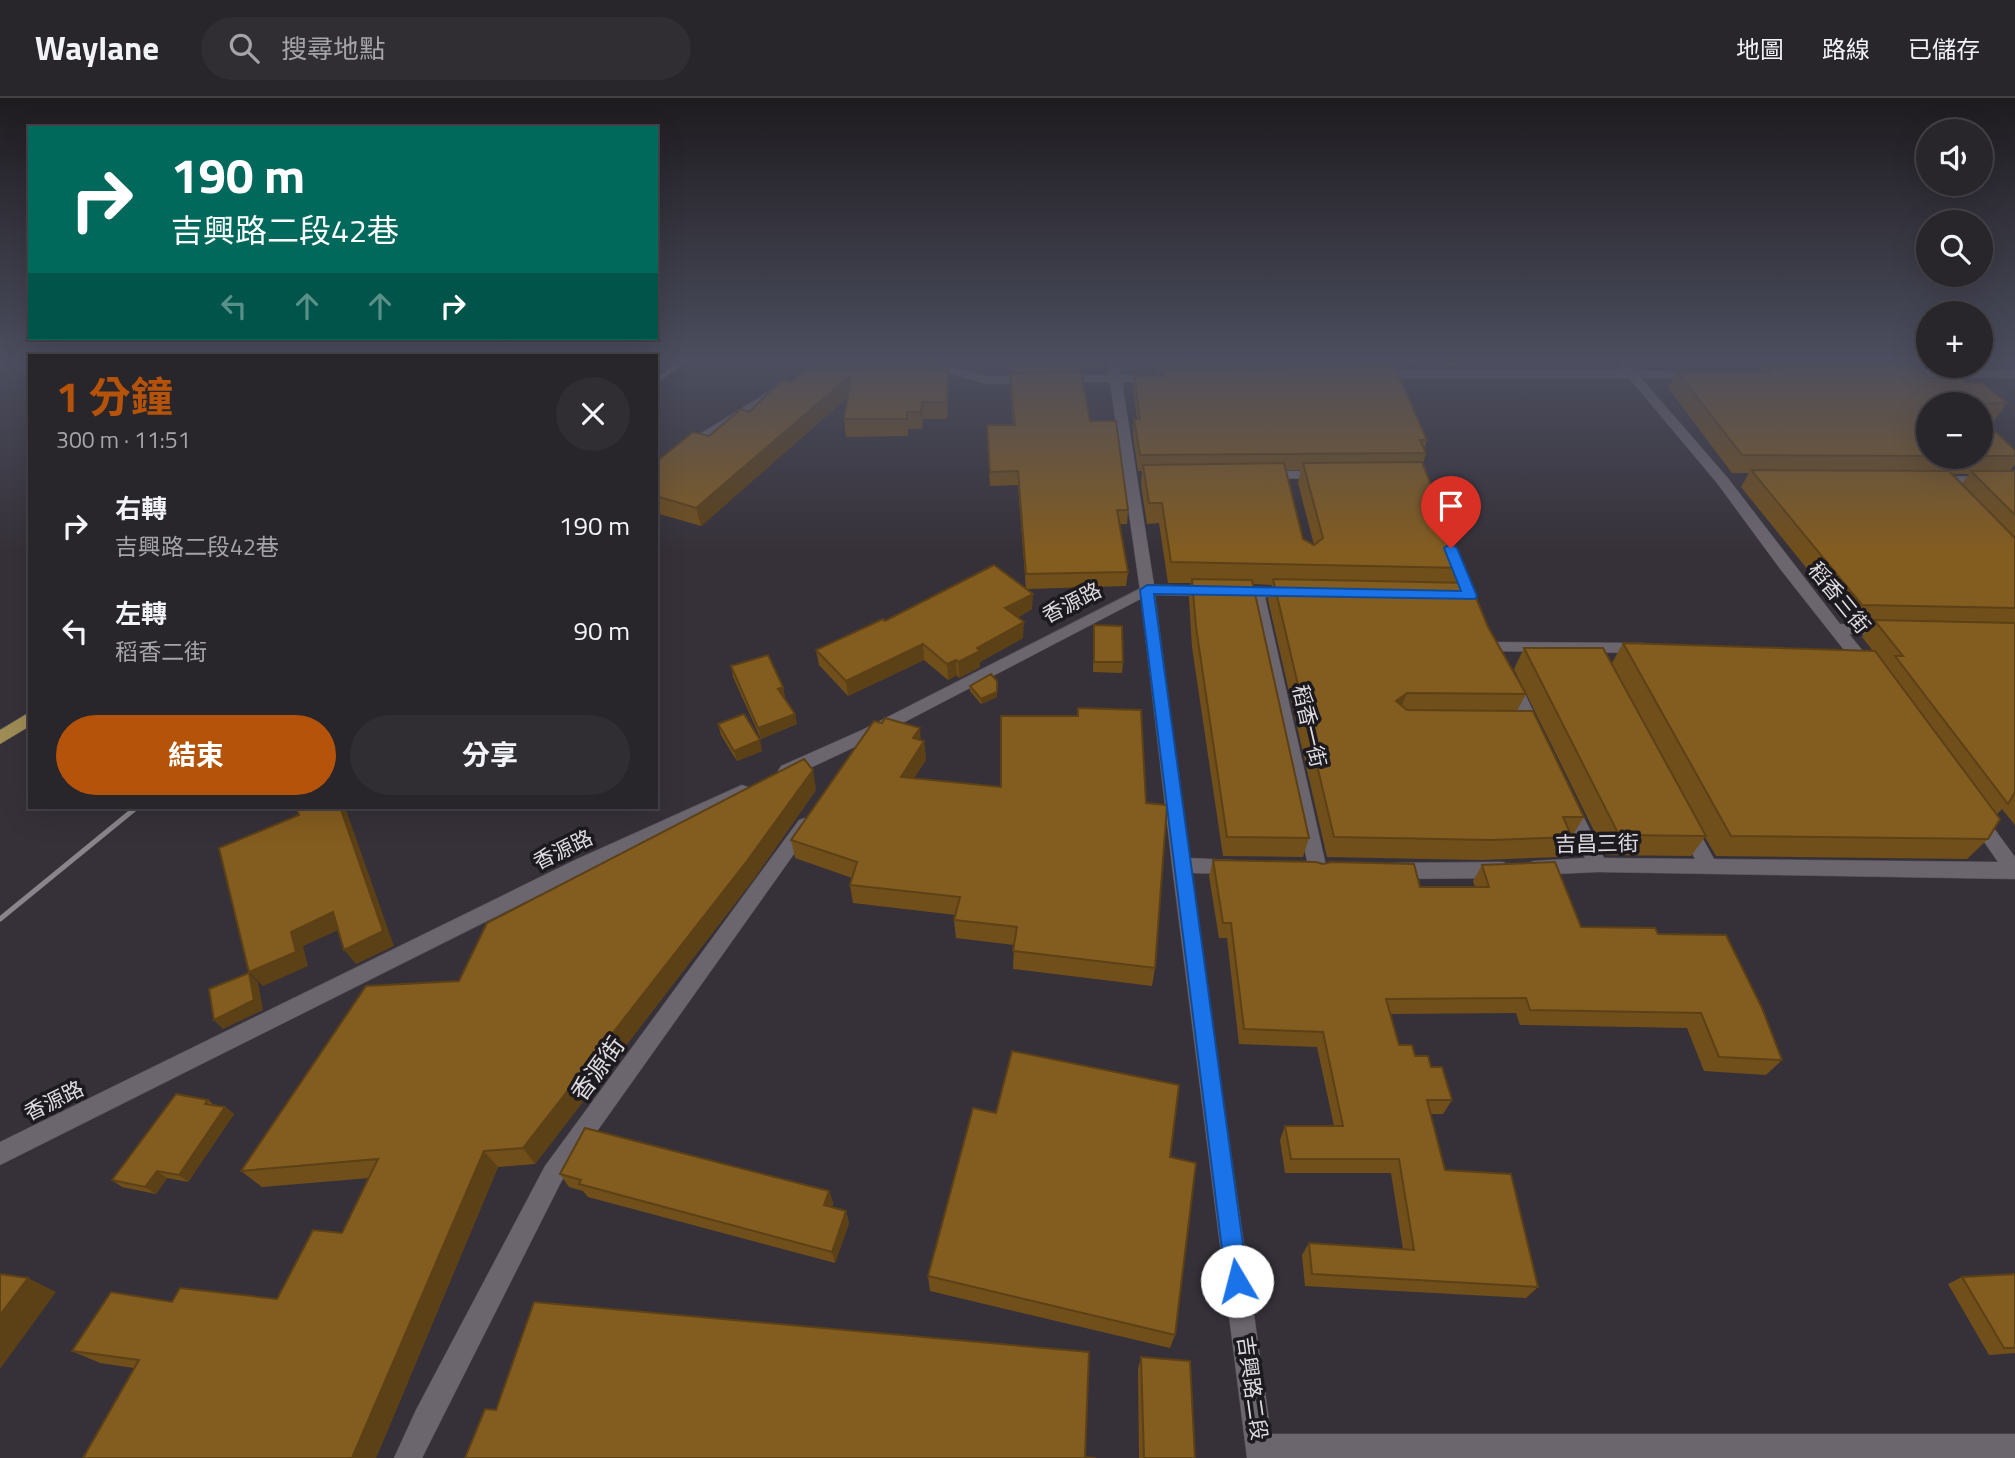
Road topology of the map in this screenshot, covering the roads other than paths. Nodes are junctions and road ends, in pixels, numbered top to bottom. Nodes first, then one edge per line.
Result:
1 (725, 423) edge
2 (1125, 423) edge
3 (1676, 423) edge
4 (675, 453) edge
5 (1341, 475) edge
6 (1247, 476) edge
7 (1917, 480) edge
8 (1942, 481) junction
9 (2015, 481) edge
10 (1960, 500) edge
11 (1147, 590) junction
12 (1256, 592) junction
13 (1310, 593) edge
14 (1839, 629) junction
15 (1906, 630) edge
16 (1592, 647) junction
17 (1662, 649) edge
18 (1830, 653) edge
19 (1857, 654) junction
20 (1605, 671) edge
21 (1881, 686) edge
22 (28, 719) edge
23 (868, 734) junction
24 (0, 738) edge
25 (1542, 747) edge
26 (845, 767) edge
27 (1564, 794) edge
28 (1967, 805) edge
29 (1676, 806) edge
30 (815, 810) edge
31 (1181, 865) junction
32 (1598, 865) junction
33 (1249, 867) edge
34 (1709, 867) junction
35 (1340, 870) edge
36 (1376, 870) edge
37 (2015, 870) edge
38 (0, 1154) edge
39 (2015, 1448) edge
40 (1261, 1452) edge
41 (408, 1458) edge

1 - 4 street
2 - 11 street, 吉興路二段
3 - 14 street, 稻香三街
5 - 6 street
7 - 8 street
8 - 9 street
8 - 10 street
11 - 12 street
11 - 23 street, 香源路
11 - 31 street, 吉興路二段
12 - 13 street
12 - 35 street, 稻香一街
14 - 15 street
14 - 19 street, 稻香三街
16 - 17 street
16 - 20 street
16 - 25 street
18 - 19 street
19 - 21 street, 稻香三街
22 - 24 main road
23 - 26 street
23 - 38 street, 香源路
27 - 32 street
28 - 37 street
29 - 34 street
30 - 41 street, 香源街
31 - 33 street
31 - 40 street, 吉興路二段
32 - 34 street, 吉昌三街
32 - 36 street, 吉昌三街
34 - 37 street, 吉昌三街
39 - 40 street

